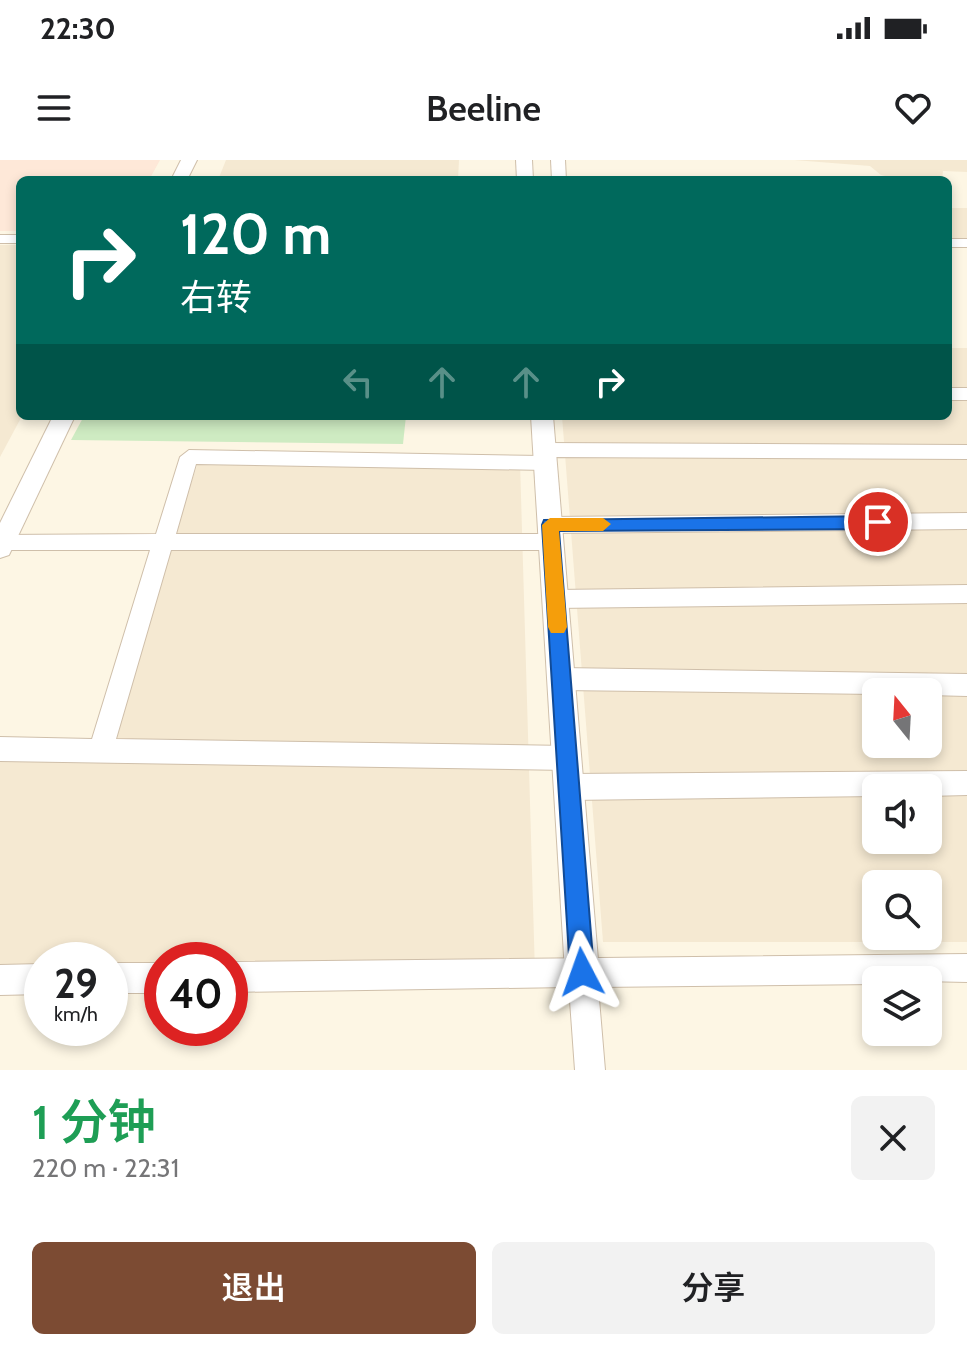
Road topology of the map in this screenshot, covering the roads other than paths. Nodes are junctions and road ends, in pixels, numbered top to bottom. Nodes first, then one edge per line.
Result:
1 (62, 420) edge
2 (542, 420) edge
3 (967, 452) edge
4 (545, 456) junction
5 (967, 521) edge
6 (551, 533) junction
7 (161, 542) junction
8 (2, 545) edge
9 (967, 594) edge
10 (555, 599) junction
11 (561, 679) junction
12 (967, 685) edge
13 (0, 749) edge
14 (100, 751) junction
15 (567, 758) junction
16 (967, 783) edge
17 (569, 787) junction
18 (967, 968) edge
19 (582, 972) junction
20 (248, 977) edge
21 (24, 979) edge
22 (0, 980) edge
23 (590, 1070) edge

1 - 8 street
2 - 4 street
3 - 4 street
4 - 6 street
4 - 7 street
5 - 6 street
6 - 7 street
6 - 10 street
7 - 8 street
7 - 14 street
9 - 10 street
10 - 11 street
11 - 12 street
11 - 15 street
13 - 14 street
14 - 15 street
15 - 17 street
16 - 17 street
17 - 19 street
18 - 19 street
19 - 20 street
19 - 23 street
21 - 22 street

